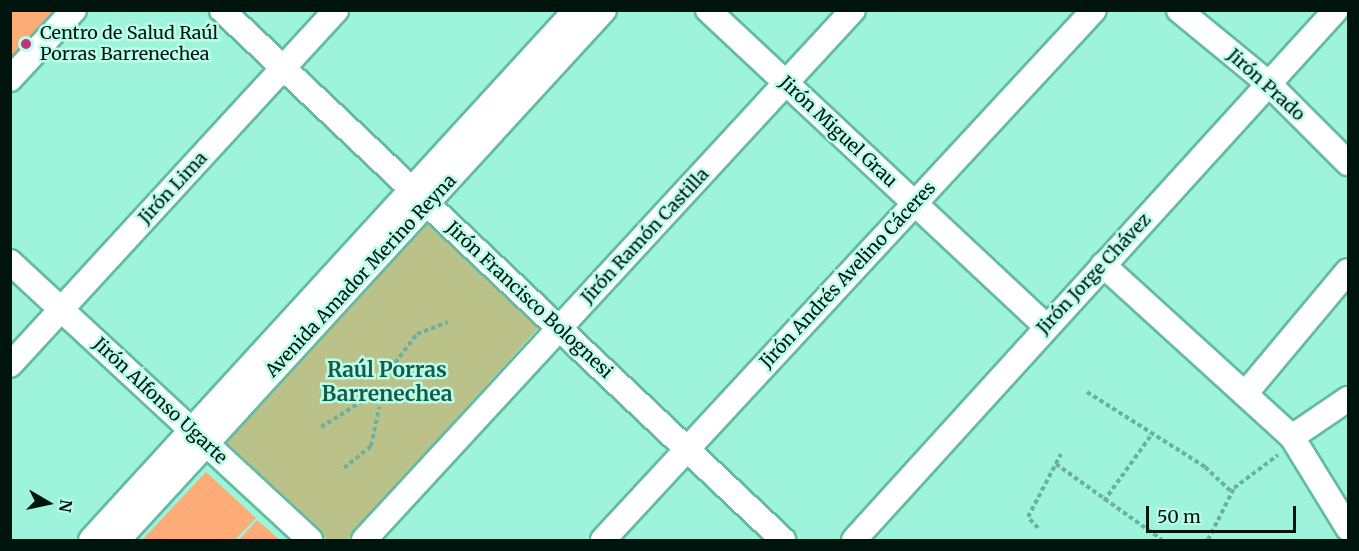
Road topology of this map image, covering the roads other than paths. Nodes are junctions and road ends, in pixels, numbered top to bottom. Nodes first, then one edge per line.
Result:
1 (74, 10) edge
2 (222, 10) edge
3 (336, 10) edge
4 (576, 10) edge
5 (604, 10) edge
6 (708, 10) edge
7 (853, 10) edge
8 (1094, 10) edge
9 (1179, 10) edge
10 (1336, 10) edge
11 (283, 68) junction
12 (10, 79) edge
13 (786, 83) junction
14 (1269, 84) junction
15 (1348, 163) edge
16 (419, 197) junction
17 (915, 204) junction
18 (10, 262) edge
19 (1103, 265) junction
20 (1348, 271) edge
21 (62, 309) junction
22 (1046, 326) junction
23 (559, 328) junction
24 (10, 365) edge
25 (1245, 394) junction
26 (1348, 399) edge
27 (199, 437) junction
28 (1294, 440) junction
29 (687, 449) junction
30 (1348, 528) edge
31 (91, 540) edge
32 (118, 540) edge
33 (310, 540) edge
34 (364, 540) edge
35 (603, 540) edge
36 (783, 540) edge
37 (854, 540) edge

1 - 12 street
2 - 11 street, Jirón Francisco Bolognesi
3 - 11 street, Jirón Lima
4 - 16 street, Avenida Amador Merino Reyna
5 - 16 street, Avenida Amador Merino Reyna
6 - 13 street, Jirón Miguel Grau
7 - 13 street, Jirón Ramón Castilla
8 - 17 street, Jirón Andrés Avelino Cáceres
9 - 14 street, Jirón Prado
10 - 14 street, Jirón Jorge Chávez
11 - 16 street, Jirón Francisco Bolognesi
11 - 21 street, Jirón Lima
13 - 17 street, Jirón Miguel Grau
13 - 23 street, Jirón Ramón Castilla
14 - 15 street, Jirón Prado
14 - 19 street, Jirón Jorge Chávez
16 - 23 street, Jirón Francisco Bolognesi
16 - 27 street, Avenida Amador Merino Reyna
17 - 22 street, Jirón Miguel Grau
17 - 29 street, Jirón Andrés Avelino Cáceres
18 - 21 street, Jirón Alfonso Ugarte
19 - 22 street, Jirón Jorge Chávez
19 - 25 street
20 - 25 street
21 - 24 street, Jirón Lima
21 - 27 street, Jirón Alfonso Ugarte
22 - 37 street, Jirón Jorge Chávez
23 - 29 street, Jirón Francisco Bolognesi
23 - 34 street, Jirón Ramón Castilla
25 - 28 street
26 - 28 street
27 - 31 street, Avenida Amador Merino Reyna
27 - 32 street, Avenida Amador Merino Reyna
27 - 33 street, Jirón Alfonso Ugarte
28 - 30 street
29 - 35 street, Jirón Andrés Avelino Cáceres
29 - 36 street, Jirón Francisco Bolognesi

